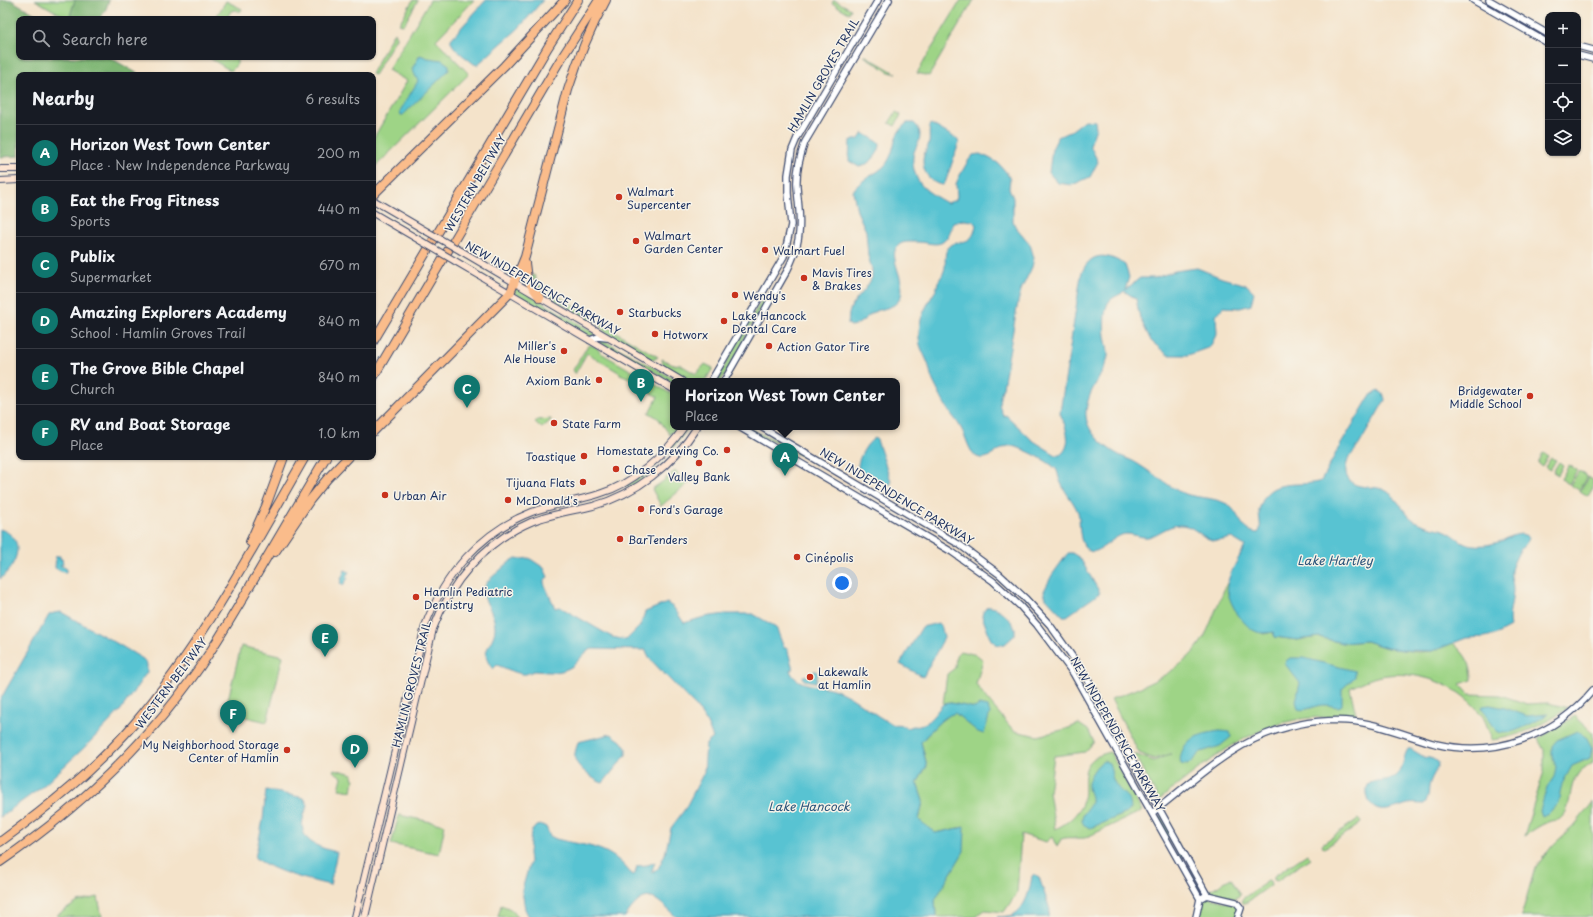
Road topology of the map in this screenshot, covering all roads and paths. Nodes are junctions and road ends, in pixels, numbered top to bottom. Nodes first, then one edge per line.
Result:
1 (565, 0) edge
2 (578, 0) edge
3 (598, 0) edge
4 (606, 0) edge
5 (878, 0) edge
6 (888, 0) edge
7 (1473, 0) edge
8 (1489, 0) edge
9 (1545, 32) edge
10 (1545, 35) edge
11 (1542, 39) junction
12 (1545, 41) edge
13 (1581, 47) edge
14 (1593, 50) edge
15 (1581, 55) edge
16 (1593, 59) edge
17 (0, 169) edge
18 (16, 169) edge
19 (16, 180) edge
20 (0, 181) edge
21 (376, 192) edge
22 (376, 202) edge
23 (376, 215) edge
24 (525, 257) junction
25 (515, 283) junction
26 (510, 293) junction
27 (540, 298) junction
28 (376, 337) edge
29 (610, 338) junction
30 (590, 340) junction
31 (376, 373) edge
32 (677, 378) edge
33 (713, 378) edge
34 (726, 378) edge
35 (670, 387) edge
36 (376, 429) edge
37 (682, 430) edge
38 (695, 430) edge
39 (744, 430) edge
40 (766, 430) edge
41 (283, 460) edge
42 (303, 460) edge
43 (324, 460) edge
44 (345, 460) edge
45 (252, 583) junction
46 (225, 593) junction
47 (1593, 690) edge
48 (1158, 808) junction
49 (1152, 813) junction
50 (0, 842) edge
51 (0, 862) edge
52 (1206, 895) junction
53 (1200, 899) junction
54 (356, 917) edge
55 (365, 917) edge
56 (1196, 917) edge
57 (1238, 917) edge

1 - 21 highway
2 - 28 highway, WESTERN BELTWAY
3 - 31 highway, WESTERN BELTWAY
4 - 24 highway
5 - 33 street, HAMLIN GROVES TRAIL
6 - 34 street, HAMLIN GROVES TRAIL
7 - 11 street
8 - 9 street
10 - 11 street
11 - 12 street
13 - 14 street
15 - 16 street
17 - 18 main road
19 - 20 main road
22 - 25 main road, NEW INDEPENDENCE PARKWAY, bridge
23 - 26 main road, NEW INDEPENDENCE PARKWAY, bridge
24 - 25 highway
24 - 27 highway
25 - 26 highway
25 - 27 main road, NEW INDEPENDENCE PARKWAY
26 - 30 main road, NEW INDEPENDENCE PARKWAY
26 - 36 highway
27 - 29 main road, NEW INDEPENDENCE PARKWAY
29 - 30 street
29 - 32 main road, NEW INDEPENDENCE PARKWAY
30 - 35 main road, NEW INDEPENDENCE PARKWAY
37 - 54 main road, HAMLIN GROVES TRAIL
38 - 55 main road, HAMLIN GROVES TRAIL
39 - 49 street, NEW INDEPENDENCE PARKWAY
40 - 48 street, NEW INDEPENDENCE PARKWAY
41 - 46 highway
42 - 46 highway, WESTERN BELTWAY
43 - 45 highway, WESTERN BELTWAY
44 - 45 highway
45 - 51 highway, WESTERN BELTWAY
46 - 50 highway, WESTERN BELTWAY
47 - 48 street
48 - 49 street
48 - 52 street, NEW INDEPENDENCE PARKWAY
49 - 53 street, NEW INDEPENDENCE PARKWAY
52 - 53 street
52 - 57 street
53 - 56 street

